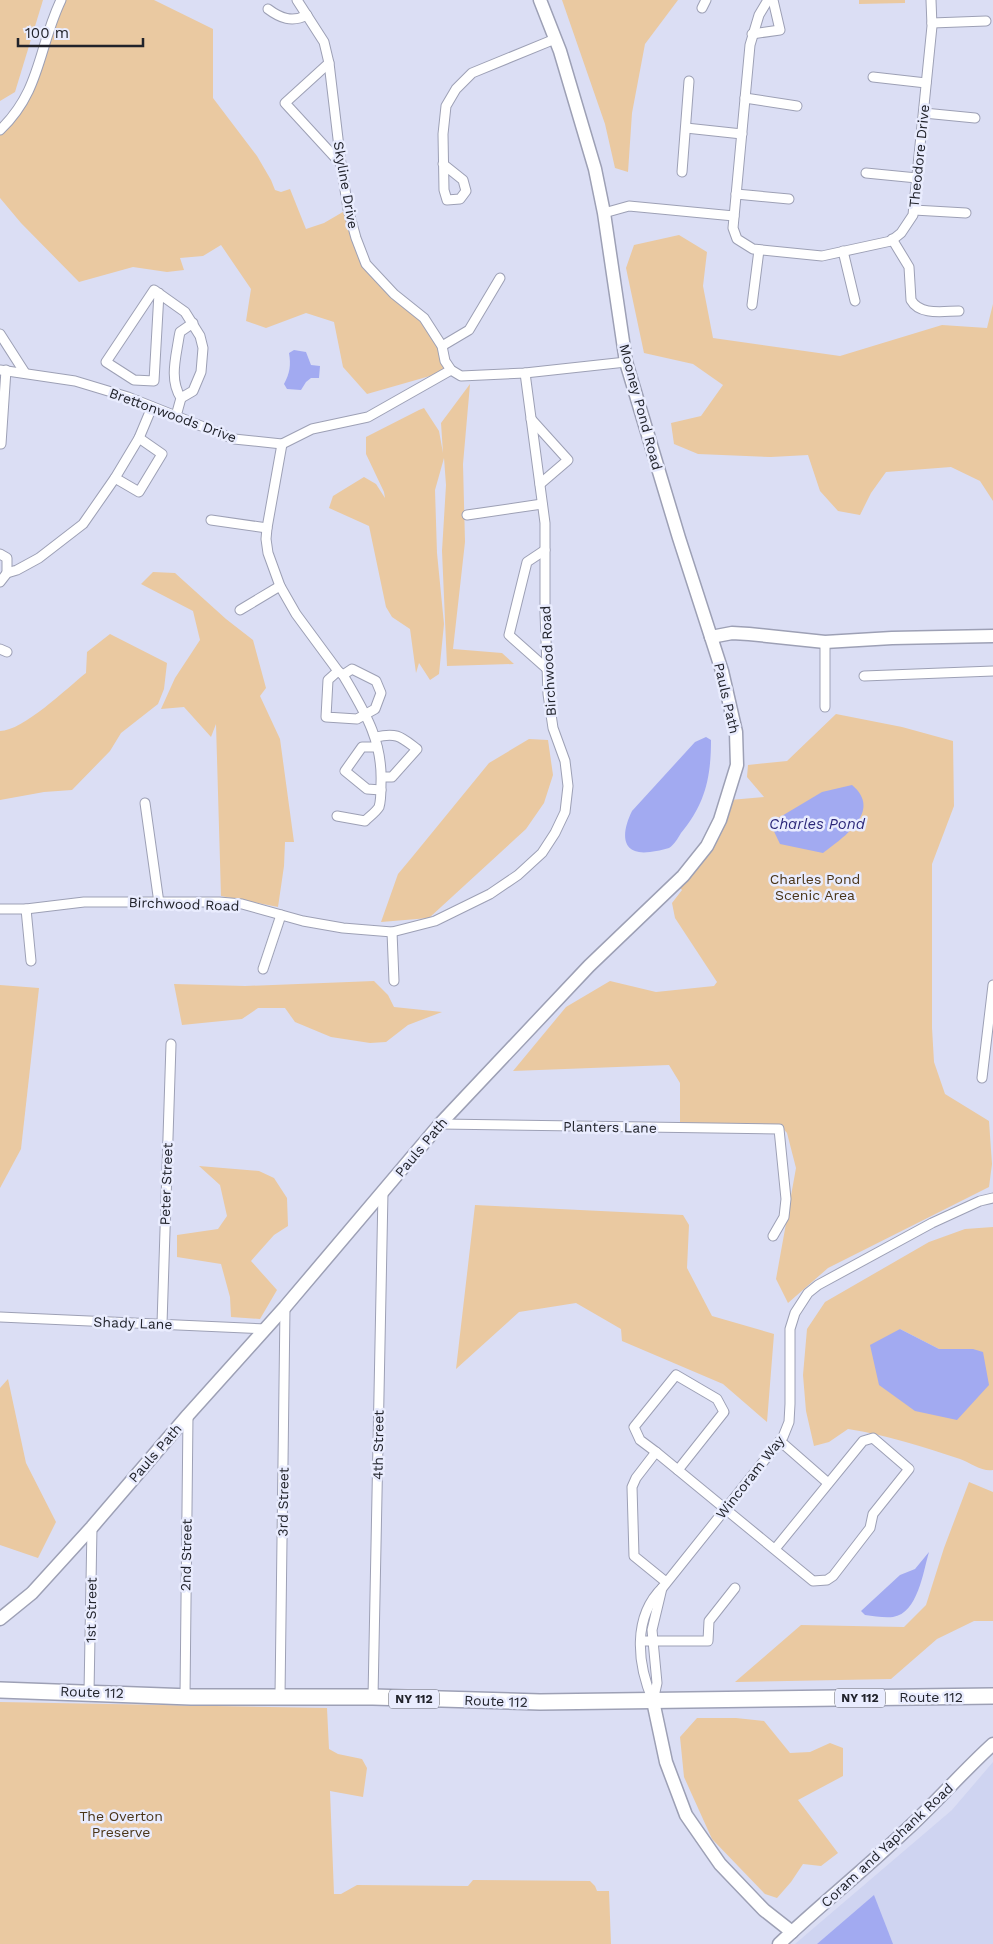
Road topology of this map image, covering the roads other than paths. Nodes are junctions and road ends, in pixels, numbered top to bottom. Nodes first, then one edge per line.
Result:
1 (61, 0) edge
2 (297, 0) edge
3 (540, 0) edge
4 (768, 0) edge
5 (773, 0) edge
6 (931, 0) edge
7 (268, 9) dead end
8 (307, 15) junction
9 (986, 21) dead end
10 (932, 22) junction
11 (752, 34) junction
12 (555, 38) junction
13 (329, 63) junction
14 (873, 77) dead end
15 (690, 81) dead end
16 (926, 83) junction
17 (745, 98) junction
18 (797, 106) dead end
19 (924, 113) junction
20 (975, 118) dead end
21 (686, 128) junction
22 (0, 130) edge
23 (742, 134) junction
24 (341, 164) junction
25 (443, 164) dead end
26 (682, 172) dead end
27 (866, 173) dead end
28 (917, 178) junction
29 (736, 194) junction
30 (789, 199) dead end
31 (914, 210) junction
32 (604, 213) junction
33 (966, 213) dead end
34 (734, 216) junction
35 (892, 240) junction
36 (759, 250) junction
37 (843, 251) junction
38 (500, 278) dead end
39 (159, 293) junction
40 (855, 301) dead end
41 (752, 305) dead end
42 (960, 311) dead end
43 (193, 323) junction
44 (0, 334) edge
45 (442, 346) junction
46 (626, 362) junction
47 (3, 370) edge
48 (451, 370) junction
49 (25, 373) junction
50 (525, 373) junction
51 (134, 380) junction
52 (128, 397) junction
53 (181, 398) junction
54 (152, 407) junction
55 (176, 416) junction
56 (531, 419) junction
57 (138, 438) junction
58 (1, 444) edge
59 (282, 444) junction
60 (115, 478) junction
61 (540, 484) junction
62 (542, 504) junction
63 (466, 515) dead end
64 (211, 520) dead end
65 (267, 528) junction
66 (545, 550) junction
67 (0, 554) edge
68 (7, 573) junction
69 (0, 582) edge
70 (280, 586) junction
71 (240, 610) dead end
72 (993, 636) edge
73 (711, 638) junction
74 (825, 642) junction
75 (546, 668) junction
76 (993, 672) edge
77 (340, 673) junction
78 (864, 676) dead end
79 (825, 707) dead end
80 (366, 714) junction
81 (376, 737) junction
82 (377, 747) junction
83 (382, 777) junction
84 (381, 790) junction
85 (145, 803) dead end
86 (337, 816) dead end
87 (159, 903) junction
88 (0, 909) edge
89 (26, 909) junction
90 (281, 915) junction
91 (392, 932) junction
92 (31, 961) dead end
93 (263, 969) dead end
94 (394, 981) dead end
95 (993, 985) edge
96 (170, 1044) dead end
97 (982, 1078) dead end
98 (440, 1124) junction
99 (382, 1192) junction
100 (993, 1198) edge
101 (773, 1236) dead end
102 (285, 1307) junction
103 (0, 1317) edge
104 (162, 1324) junction
105 (266, 1328) junction
106 (188, 1414) junction
107 (780, 1440) junction
108 (656, 1452) junction
109 (678, 1470) junction
110 (828, 1483) junction
111 (726, 1509) junction
112 (92, 1527) junction
113 (775, 1549) junction
114 (665, 1585) junction
115 (735, 1588) dead end
116 (0, 1619) edge
117 (641, 1641) junction
118 (653, 1641) junction
119 (0, 1690) edge
120 (89, 1692) junction
121 (184, 1696) junction
122 (280, 1696) junction
123 (993, 1696) edge
124 (373, 1698) junction
125 (653, 1701) junction
126 (993, 1744) edge
127 (792, 1932) junction
128 (779, 1944) edge

1 - 22 street
2 - 8 street, Skyline Drive
3 - 12 street, Mooney Pond Road
4 - 11 street
5 - 11 street
6 - 10 street, Theodore Drive
7 - 8 street
8 - 13 street, Skyline Drive
9 - 10 street
10 - 16 street, Theodore Drive
11 - 17 street
12 - 25 street
12 - 32 street, Mooney Pond Road
13 - 24 street, Skyline Drive
13 - 24 street
14 - 16 street
15 - 21 street
16 - 19 street, Theodore Drive
17 - 18 street
17 - 23 street
19 - 20 street
19 - 28 street, Theodore Drive
21 - 23 street
21 - 26 street
23 - 29 street
24 - 45 street, Skyline Drive
27 - 28 street
28 - 31 street, Theodore Drive
29 - 30 street
29 - 34 street
31 - 33 street
31 - 35 street, Theodore Drive
32 - 34 street
32 - 46 street, Mooney Pond Road
34 - 36 street
35 - 37 street
35 - 42 street
36 - 37 street
36 - 41 street
37 - 40 street
38 - 45 street
39 - 43 street
39 - 51 street
39 - 51 street
43 - 53 street
43 - 53 street
44 - 49 street
45 - 48 street
46 - 50 street
46 - 73 street, Mooney Pond Road
47 - 49 street, Brettonwoods Drive
47 - 58 street
48 - 50 street
48 - 59 street
49 - 52 street, Brettonwoods Drive
50 - 56 street, Birchwood Road
51 - 52 street
52 - 54 street, Brettonwoods Drive
53 - 55 street
54 - 55 street, Brettonwoods Drive
54 - 57 street
55 - 59 street, Brettonwoods Drive
56 - 61 street, Birchwood Road
56 - 61 street
57 - 60 street
57 - 60 street
59 - 65 street
60 - 68 street
61 - 62 street, Birchwood Road
62 - 63 street
62 - 66 street, Birchwood Road
64 - 65 street
65 - 70 street
66 - 75 street, Birchwood Road
66 - 75 street
67 - 68 street
68 - 69 street
70 - 71 street
70 - 77 street
72 - 74 street
73 - 74 street
73 - 98 street, Pauls Path
74 - 79 street
75 - 91 street, Birchwood Road
76 - 78 street
77 - 80 street
77 - 80 street
77 - 80 street
80 - 81 street
81 - 82 street
81 - 83 street
82 - 83 street
82 - 84 street
83 - 84 street
84 - 86 street
85 - 87 street
87 - 89 street, Birchwood Road
87 - 90 street, Birchwood Road
88 - 89 street, Birchwood Road
89 - 92 street
90 - 91 street, Birchwood Road
90 - 93 street
91 - 94 street
95 - 97 street
96 - 104 street, Peter Street
98 - 99 street, Pauls Path
98 - 101 street, Planters Lane
99 - 102 street, Pauls Path
99 - 124 street, 4th Street
100 - 107 street, Wincoram Way
102 - 105 street, Pauls Path
102 - 122 street, 3rd Street
103 - 104 street, Shady Lane
104 - 105 street, Shady Lane
105 - 106 street, Pauls Path
106 - 112 street, Pauls Path
106 - 121 street, 2nd Street
107 - 110 street
107 - 111 street, Wincoram Way
108 - 109 street
108 - 109 street
108 - 114 street
109 - 111 street
110 - 113 street
110 - 113 street
111 - 113 street
111 - 114 street, Wincoram Way
112 - 116 street, Pauls Path
112 - 120 street, 1st Street
114 - 117 street, Wincoram Way
114 - 118 street, Wincoram Way
115 - 118 street
117 - 118 street
117 - 125 street, Wincoram Way
118 - 125 street, Wincoram Way
119 - 120 main road, Route 112 / NY 112
120 - 121 main road, Route 112 / NY 112
121 - 122 main road, Route 112 / NY 112
122 - 124 main road, Route 112 / NY 112
123 - 125 main road, Route 112 / NY 112
124 - 125 main road, Route 112 / NY 112
125 - 127 street
126 - 127 street, Coram and Yaphank Road
127 - 128 street, Coram and Yaphank Road

